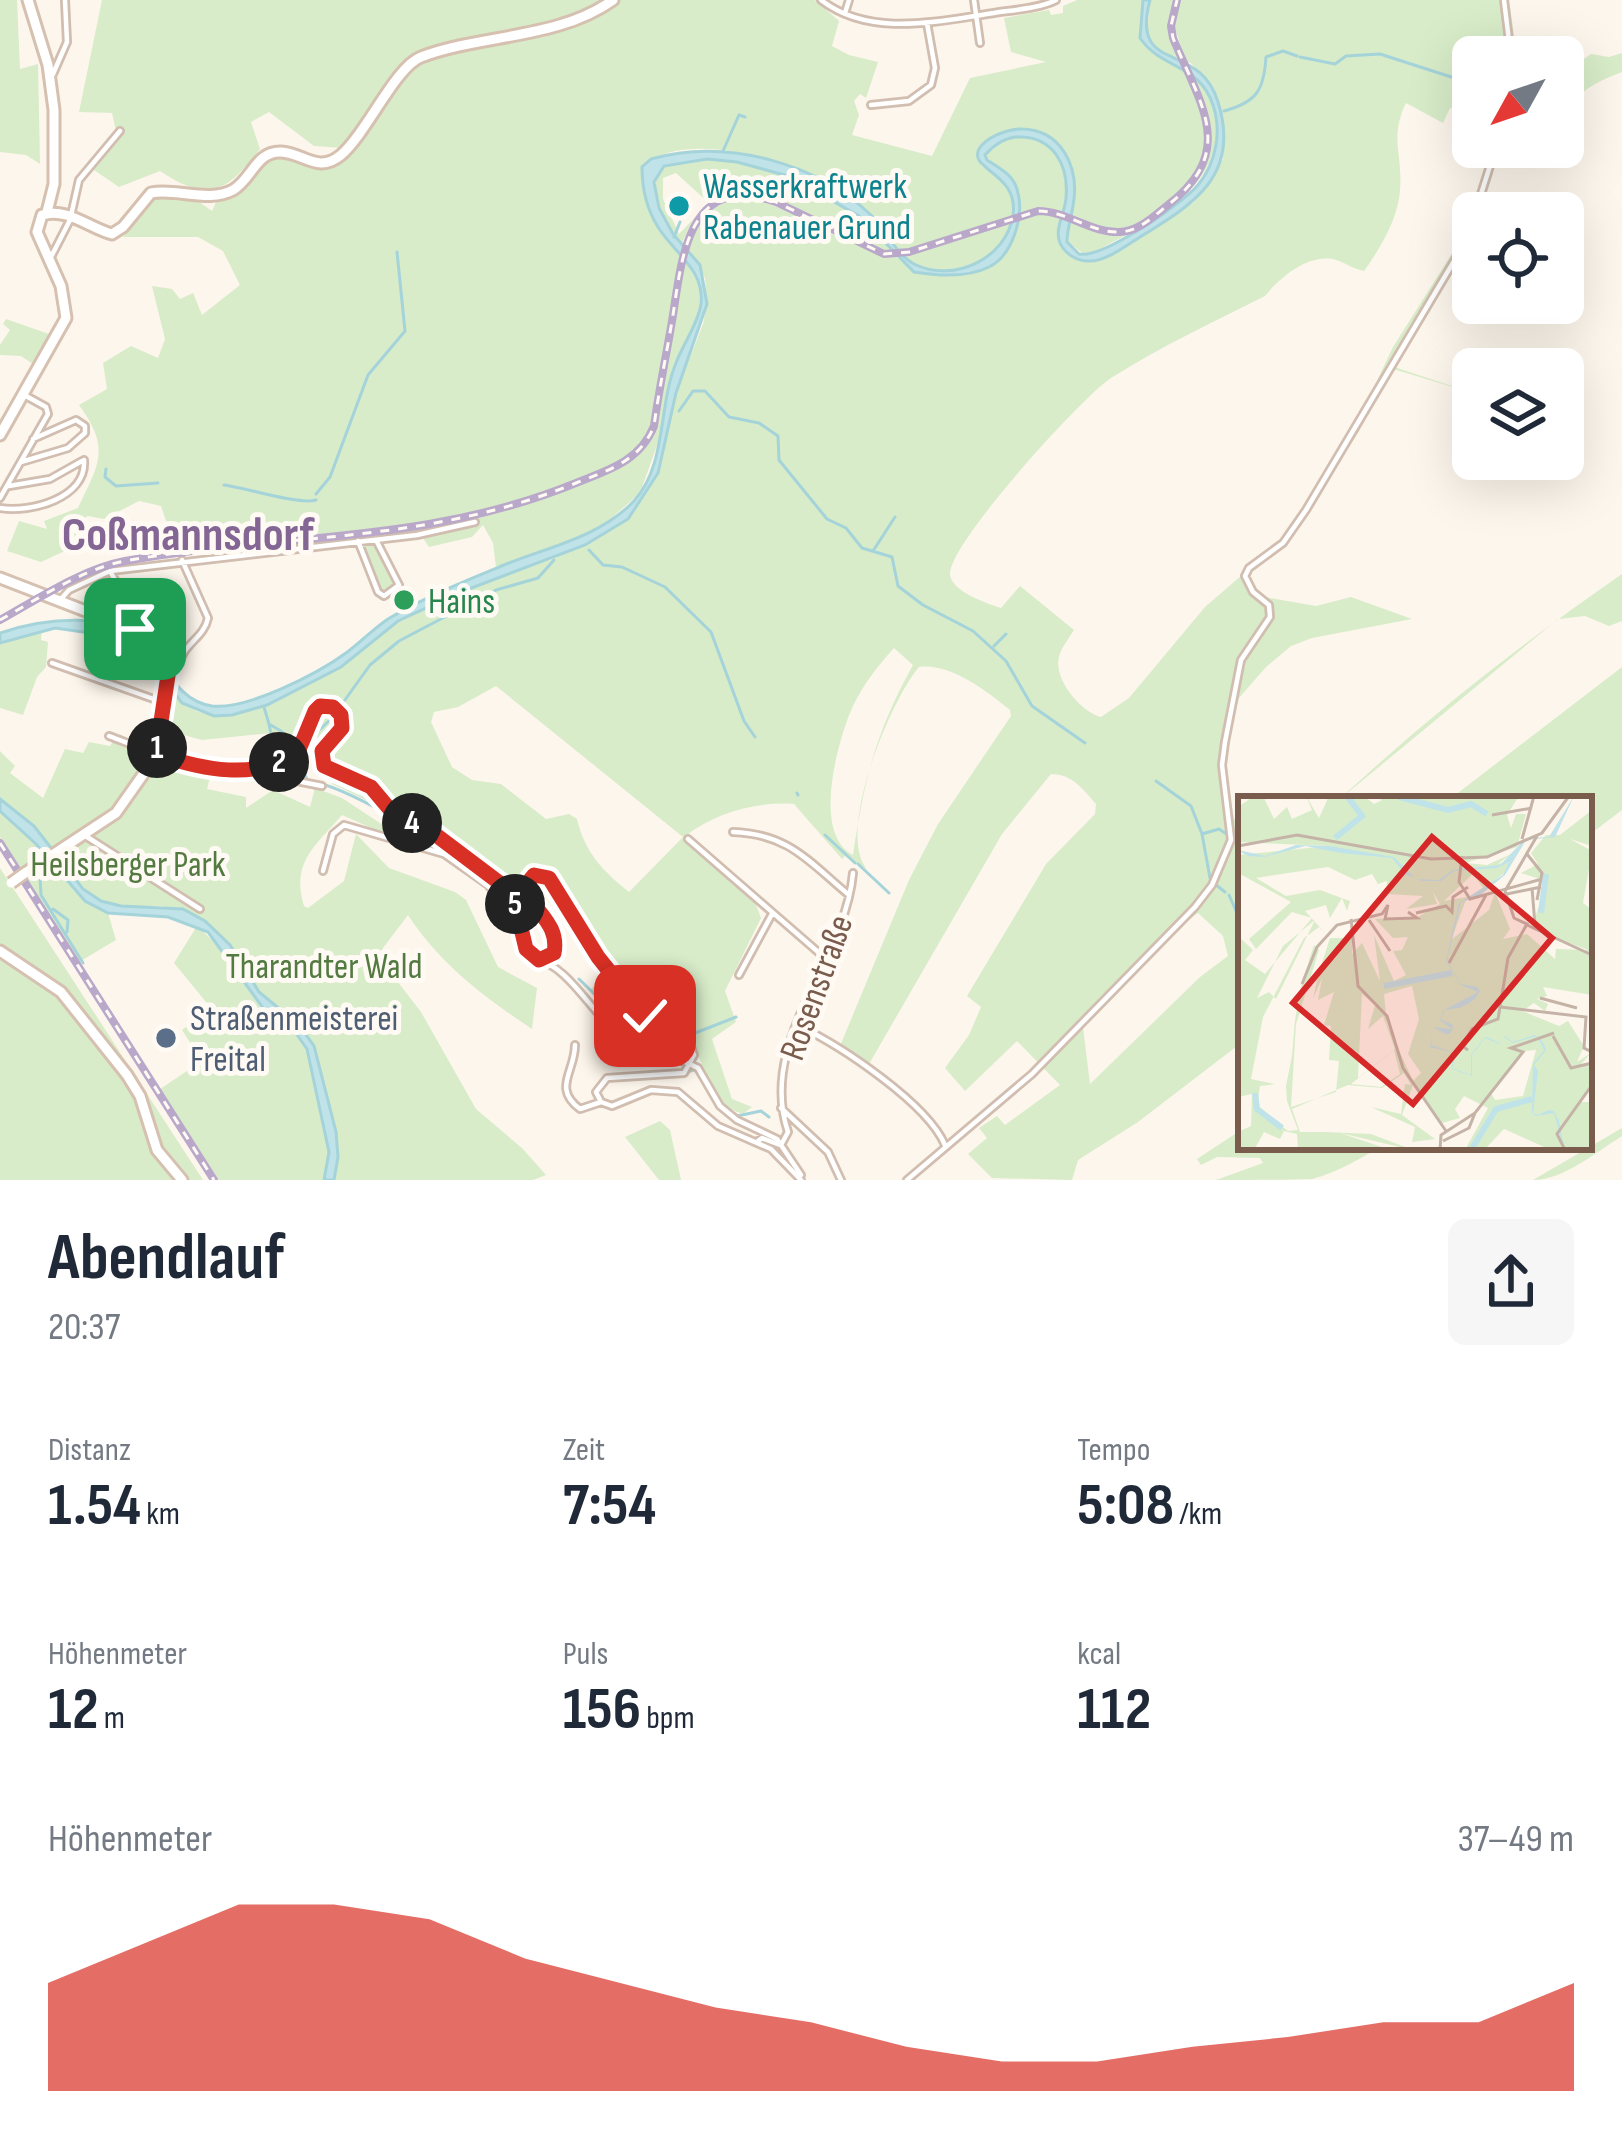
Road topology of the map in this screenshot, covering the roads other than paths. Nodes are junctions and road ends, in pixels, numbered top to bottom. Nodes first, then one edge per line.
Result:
1 (28, 0) edge
2 (65, 0) edge
3 (613, 0) edge
4 (821, 0) edge
5 (849, 0) edge
6 (974, 0) edge
7 (1504, 0) edge
8 (1056, 1) edge
9 (845, 13) junction
10 (976, 16) junction
11 (926, 23) junction
12 (1508, 36) edge
13 (980, 43) dead end
14 (51, 79) junction
15 (871, 105) dead end
16 (120, 131) dead end
17 (47, 212) junction
18 (71, 217) junction
19 (49, 260) junction
20 (1452, 264) edge
21 (24, 395) junction
22 (0, 435) edge
23 (33, 440) junction
24 (21, 462) junction
25 (8, 485) junction
26 (0, 498) edge
27 (0, 508) edge
28 (475, 522) dead end
29 (376, 540) junction
30 (358, 541) junction
31 (182, 560) junction
32 (110, 571) junction
33 (5, 583) edge
34 (64, 601) junction
35 (140, 632) junction
36 (52, 663) dead end
37 (169, 672) junction
38 (165, 704) junction
39 (109, 736) dead end
40 (156, 754) junction
41 (269, 766) junction
42 (322, 786) dead end
43 (733, 832) dead end
44 (84, 835) junction
45 (688, 839) dead end
46 (323, 871) dead end
47 (853, 873) dead end
48 (0, 890) edge
49 (849, 895) junction
50 (200, 909) dead end
51 (772, 914) junction
52 (521, 923) junction
53 (0, 951) edge
54 (825, 958) junction
55 (544, 960) junction
56 (739, 975) dead end
57 (799, 1026) junction
58 (575, 1046) dead end
59 (693, 1063) junction
60 (601, 1102) junction
61 (781, 1108) junction
62 (758, 1141) junction
63 (781, 1145) junction
64 (945, 1145) junction
65 (801, 1177) edge
66 (182, 1180) edge
67 (841, 1180) edge
68 (907, 1180) edge

1 - 14 main road
2 - 14 street
3 - 18 main road
4 - 9 street
5 - 9 street
6 - 10 street
7 - 12 street
8 - 10 street
9 - 11 street
10 - 11 street
10 - 13 street
11 - 15 street
14 - 17 main road
16 - 18 street
17 - 18 main road
17 - 19 main road
18 - 19 street
19 - 21 main road
20 - 64 street
21 - 22 main road
21 - 23 street
23 - 24 street
23 - 24 street
24 - 25 street
25 - 26 street
25 - 27 street
28 - 29 street
29 - 30 street
29 - 30 street
30 - 31 street
31 - 32 street
31 - 37 street
32 - 34 street
32 - 35 street
33 - 34 main road
34 - 35 main road
35 - 37 main road
36 - 38 street
37 - 38 main road
38 - 40 main road
39 - 40 street
40 - 41 street
40 - 44 main road
41 - 42 street
41 - 52 street
43 - 49 street
44 - 48 main road, bridge
44 - 50 street
45 - 51 street
46 - 52 street
47 - 49 street, Rosenstraße
49 - 54 street, Rosenstraße
51 - 54 street
51 - 56 street
52 - 55 street
53 - 66 main road
54 - 57 street, Rosenstraße
55 - 59 street
55 - 59 street
57 - 61 street, Rosenstraße
57 - 64 street
58 - 60 street
59 - 60 street
59 - 63 street
60 - 62 street
61 - 63 street, Rosenstraße
61 - 67 street
62 - 63 street
62 - 65 street
63 - 65 street
64 - 68 street

